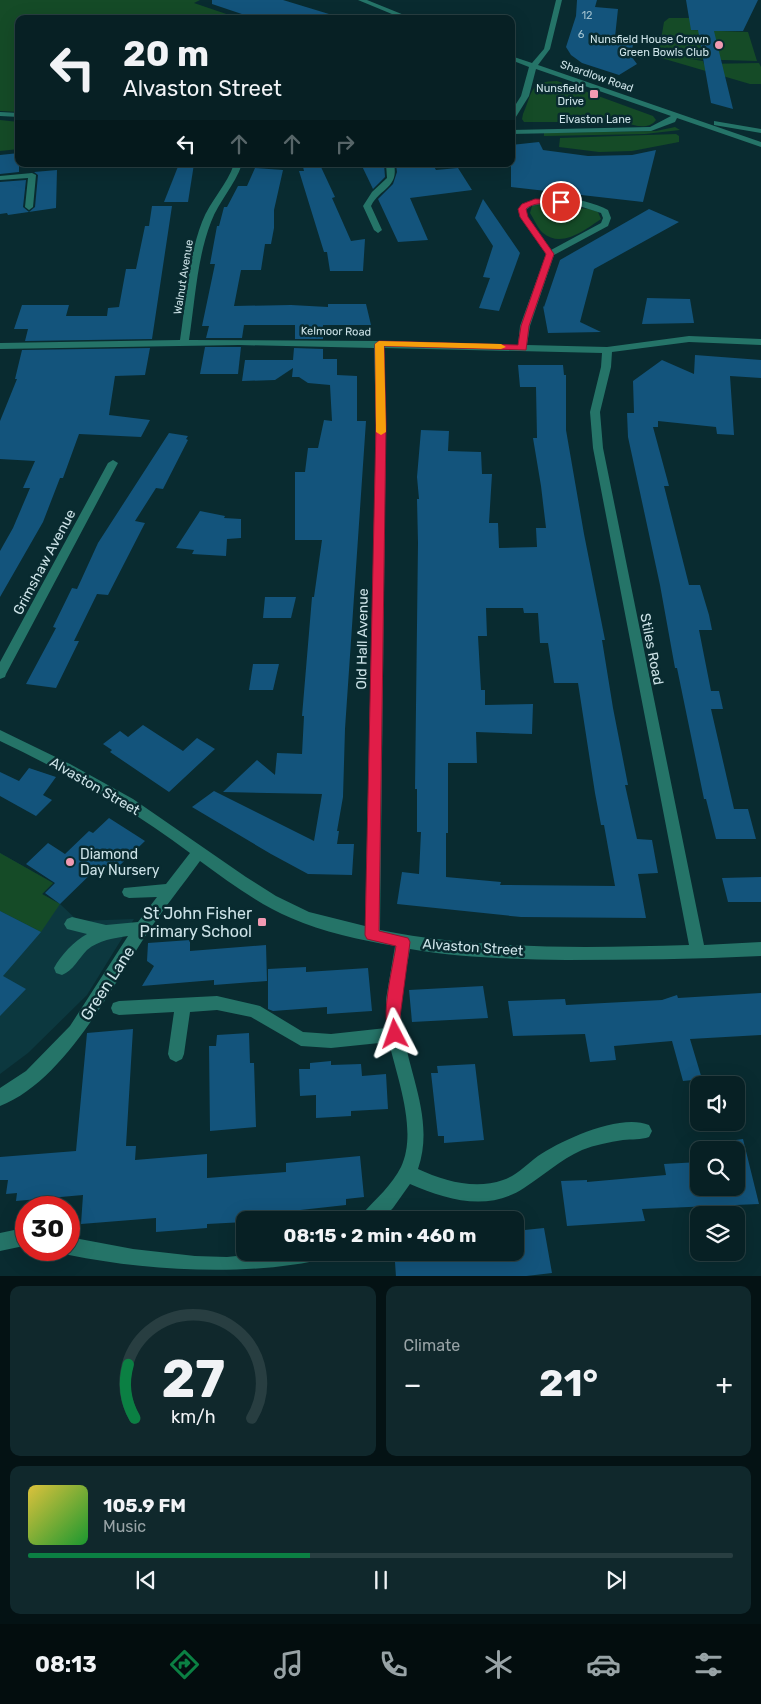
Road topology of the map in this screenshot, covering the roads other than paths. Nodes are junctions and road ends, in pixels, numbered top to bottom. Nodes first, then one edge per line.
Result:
1 (361, 0) edge
2 (558, 0) edge
3 (400, 15) edge
4 (515, 59) edge
5 (533, 66) junction
6 (515, 112) edge
7 (0, 114) edge
8 (15, 115) edge
9 (676, 115) junction
10 (761, 131) edge
11 (515, 132) edge
12 (761, 145) edge
13 (237, 167) edge
14 (391, 167) edge
15 (0, 178) edge
16 (29, 207) dead end
17 (378, 230) dead end
18 (550, 254) junction
19 (761, 342) edge
20 (184, 344) junction
21 (379, 344) junction
22 (0, 346) edge
23 (522, 348) junction
24 (607, 350) junction
25 (114, 463) dead end
26 (0, 674) edge
27 (0, 735) edge
28 (198, 853) junction
29 (170, 890) junction
30 (129, 892) dead end
31 (72, 924) dead end
32 (142, 928) junction
33 (106, 932) junction
34 (372, 935) junction
35 (403, 942) junction
36 (761, 950) edge
37 (698, 953) junction
38 (62, 968) dead end
39 (183, 1005) junction
40 (119, 1008) dead end
41 (395, 1034) junction
42 (176, 1054) dead end
43 (0, 1098) edge
44 (643, 1131) dead end
45 (408, 1174) junction
46 (377, 1211) edge
47 (15, 1239) edge
48 (0, 1242) edge
49 (80, 1248) edge
50 (299, 1261) edge

1 - 3 street
2 - 5 street
4 - 5 street, Shardlow Road
5 - 6 street
5 - 9 street, Shardlow Road
7 - 8 street
9 - 10 street, Shardlow Road
9 - 11 street, Elvaston Lane
9 - 12 street, Shardlow Road
13 - 20 street, Walnut Avenue
14 - 17 street
15 - 16 street
18 - 18 street
18 - 23 street
19 - 24 street, Kelmoor Road
20 - 21 street, Kelmoor Road
20 - 22 street, Kelmoor Road
21 - 23 street, Kelmoor Road
21 - 34 street, Old Hall Avenue
23 - 24 street, Kelmoor Road
24 - 37 street, Stiles Road
25 - 26 street, Grimshaw Avenue
27 - 28 street, Alvaston Street
28 - 29 street, Green Lane
28 - 34 street, Alvaston Street
29 - 30 street
29 - 32 street, Green Lane
31 - 33 street
32 - 33 street
32 - 43 street, Green Lane
33 - 38 street
34 - 35 street, Alvaston Street
35 - 37 street, Alvaston Street
35 - 41 street
36 - 37 street, Alvaston Street
39 - 40 street
39 - 41 street
39 - 42 street
41 - 45 street
44 - 45 street
45 - 46 street
47 - 48 street
49 - 50 street

